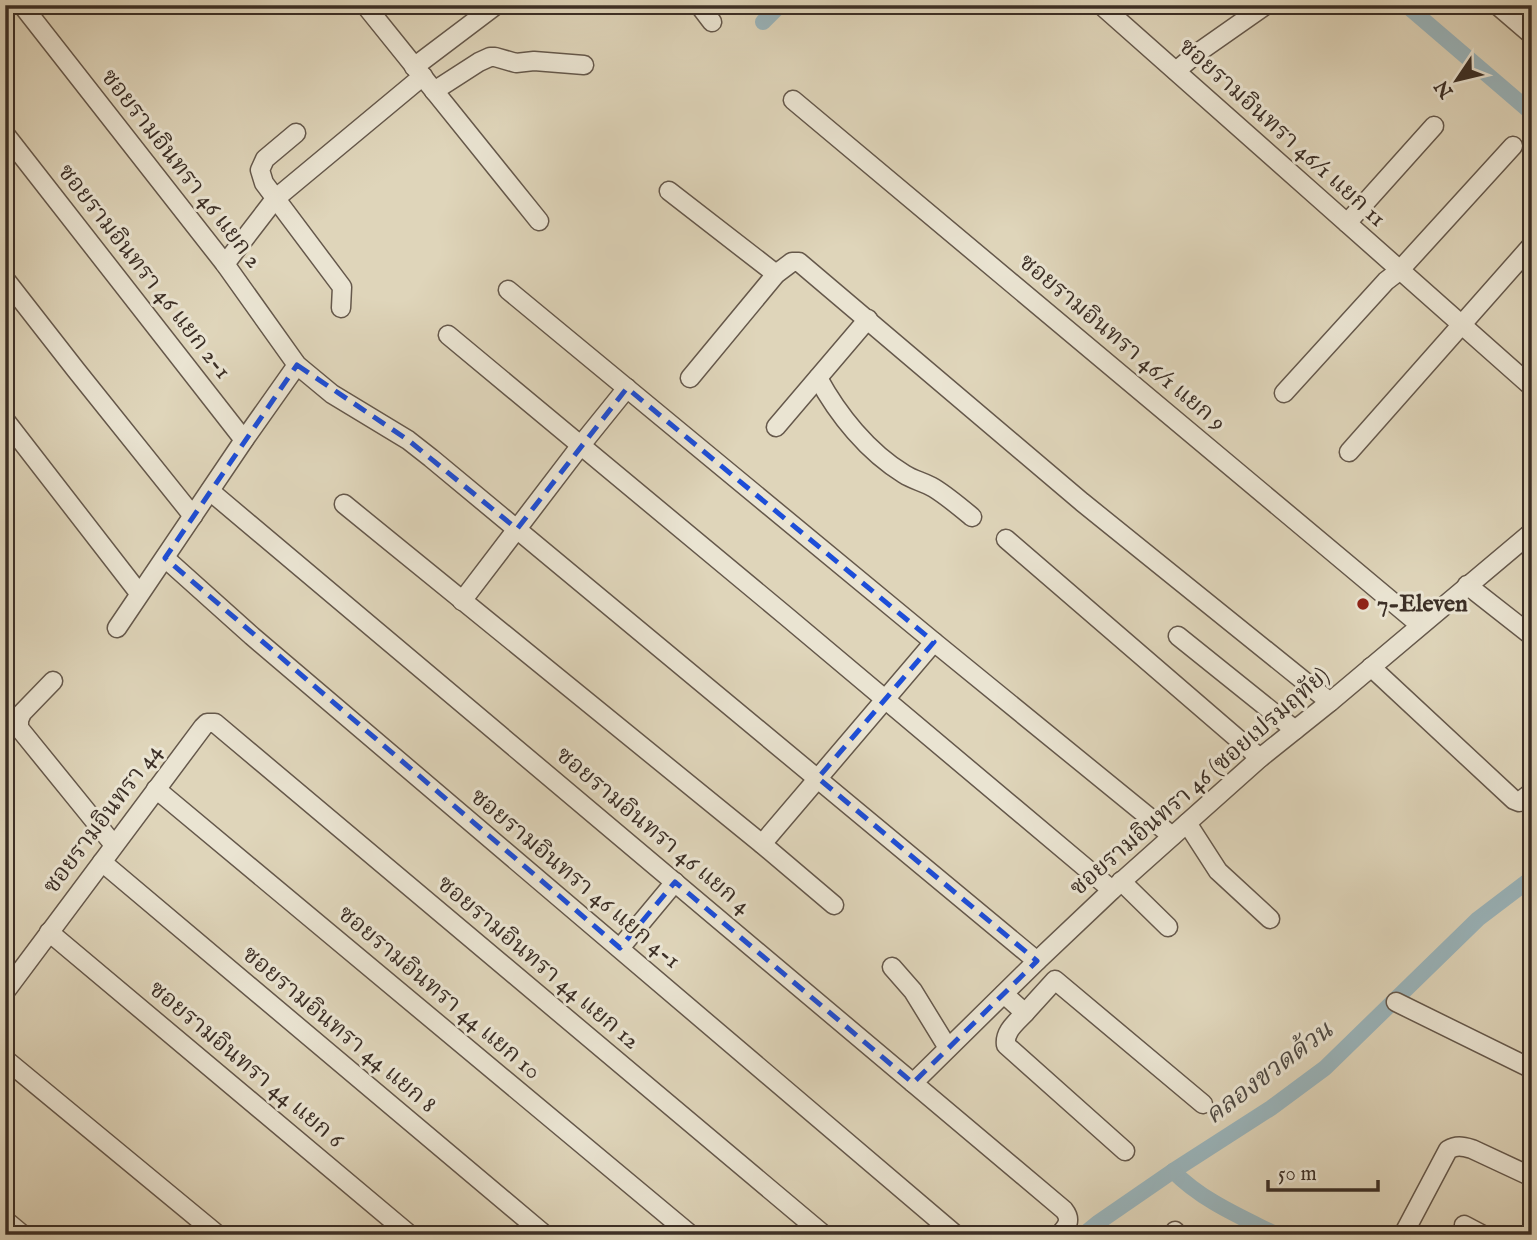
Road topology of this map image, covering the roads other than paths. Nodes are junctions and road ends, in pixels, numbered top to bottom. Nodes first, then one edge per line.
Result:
1 (22, 5) edge
2 (365, 5) edge
3 (496, 5) edge
4 (699, 5) edge
5 (1101, 5) edge
6 (1266, 5) edge
7 (1497, 5) edge
8 (712, 22) dead end
9 (1532, 35) edge
10 (584, 65) dead end
11 (418, 71) junction
12 (1176, 71) junction
13 (434, 91) junction
14 (793, 100) dead end
15 (1434, 126) dead end
16 (296, 133) dead end
17 (5, 134) edge
18 (1513, 146) dead end
19 (669, 191) dead end
20 (275, 199) junction
21 (539, 221) dead end
22 (1348, 223) junction
23 (1532, 245) edge
24 (225, 264) junction
25 (1399, 271) junction
26 (776, 274) junction
27 (5, 279) edge
28 (508, 290) dead end
29 (341, 308) dead end
30 (867, 319) junction
31 (1461, 325) junction
32 (448, 335) dead end
33 (297, 365) junction
34 (690, 378) dead end
35 (818, 378) junction
36 (1529, 380) edge
37 (627, 388) junction
38 (1284, 393) dead end
39 (5, 420) edge
40 (776, 427) dead end
41 (244, 440) junction
42 (581, 445) junction
43 (1349, 452) dead end
44 (210, 491) junction
45 (344, 504) dead end
46 (193, 516) junction
47 (972, 517) dead end
48 (517, 529) junction
49 (1532, 532) edge
50 (1006, 539) dead end
51 (165, 558) junction
52 (1468, 585) junction
53 (139, 593) junction
54 (462, 601) junction
55 (1420, 625) junction
56 (117, 628) dead end
57 (1178, 636) dead end
58 (1532, 636) edge
59 (934, 642) junction
60 (1371, 667) junction
61 (53, 681) dead end
62 (885, 699) junction
63 (1330, 702) junction
64 (222, 728) joint
65 (1295, 730) junction
66 (1260, 758) junction
67 (818, 778) junction
68 (156, 789) junction
69 (1532, 792) edge
70 (1188, 823) junction
71 (1172, 836) junction
72 (114, 845) junction
73 (762, 845) junction
74 (102, 862) junction
75 (676, 882) junction
76 (1117, 886) junction
77 (834, 905) dead end
78 (1270, 919) dead end
79 (1168, 927) dead end
80 (49, 932) junction
81 (620, 948) junction
82 (1037, 961) junction
83 (892, 967) dead end
84 (5, 992) edge
85 (1004, 994) junction
86 (1396, 1002) dead end
87 (1026, 1013) junction
88 (948, 1048) junction
89 (5, 1059) edge
90 (1532, 1069) edge
91 (914, 1083) junction
92 (1203, 1104) dead end
93 (1125, 1151) dead end
94 (1532, 1177) edge
95 (5, 1220) edge
96 (1464, 1225) dead end
97 (23, 1235) edge
98 (218, 1235) edge
99 (410, 1235) edge
100 (545, 1235) edge
101 (691, 1235) edge
102 (824, 1235) edge
103 (956, 1235) edge
104 (1059, 1235) edge
105 (1403, 1235) edge
106 (1483, 1235) edge

1 - 24 street, ซอยรามอินทรา 46 แยก 2
2 - 11 street
3 - 11 street
4 - 8 street
5 - 12 street, ซอยรามอินทรา 46/1 แยก 11
6 - 12 street
7 - 9 street
10 - 13 street
11 - 13 street
11 - 20 street
12 - 22 street, ซอยรามอินทรา 46/1 แยก 11
13 - 21 street
14 - 55 street, ซอยรามอินทรา 46/1 แยก 9
15 - 22 street
16 - 20 street
17 - 41 street, ซอยรามอินทรา 46 แยก 2-1
18 - 25 street
19 - 26 street
20 - 24 street
20 - 29 street
22 - 25 street, ซอยรามอินทรา 46/1 แยก 11
23 - 31 street
24 - 33 street, ซอยรามอินทรา 46 แยก 2
25 - 31 street, ซอยรามอินทรา 46/1 แยก 11
25 - 38 street
26 - 30 street
26 - 34 street
27 - 46 street
28 - 37 street
30 - 35 street
30 - 63 street
31 - 36 street, ซอยรามอินทรา 46/1 แยก 11
31 - 43 street
32 - 42 street
33 - 41 street
33 - 48 street, ซอยรามอินทรา 46 แยก 2
35 - 40 street
35 - 47 street
37 - 42 street
37 - 59 street
39 - 53 street
41 - 44 street
42 - 48 street
42 - 62 street
44 - 46 street
44 - 75 street, ซอยรามอินทรา 46 แยก 4
45 - 54 street
46 - 51 street
48 - 54 street
48 - 67 street, ซอยรามอินทรา 46 แยก 2
49 - 52 street, ซอยรามอินทรา 46 (ซอยเปรมฤทัย)
50 - 66 street
51 - 53 street
51 - 81 street, ซอยรามอินทรา 46 แยก 4-1
52 - 55 street, ซอยรามอินทรา 46 (ซอยเปรมฤทัย)
52 - 58 street
53 - 56 street
54 - 73 street
55 - 60 street, ซอยรามอินทรา 46 (ซอยเปรมฤทัย)
57 - 65 street
59 - 62 street
59 - 71 street
60 - 63 street, ซอยรามอินทรา 46 (ซอยเปรมฤทัย)
60 - 69 street
61 - 72 street
62 - 67 street
62 - 76 street
63 - 65 street, ซอยรามอินทรา 46 (ซอยเปรมฤทัย)
64 - 68 street, ซอยรามอินทรา 44
64 - 102 street, ซอยรามอินทรา 44 แยก 12
65 - 66 street, ซอยรามอินทรา 46 (ซอยเปรมฤทัย)
66 - 70 street, ซอยรามอินทรา 46 (ซอยเปรมฤทัย)
67 - 73 street
67 - 82 street, ซอยรามอินทรา 46 แยก 2
68 - 72 street, ซอยรามอินทรา 44
68 - 101 street, ซอยรามอินทรา 44 แยก 10
70 - 71 street, ซอยรามอินทรา 46 (ซอยเปรมฤทัย)
70 - 78 street
71 - 76 street, ซอยรามอินทรา 46 (ซอยเปรมฤทัย)
72 - 74 street, ซอยรามอินทรา 44
73 - 77 street
74 - 80 street, ซอยรามอินทรา 44
74 - 100 street, ซอยรามอินทรา 44 แยก 8
75 - 81 street
75 - 91 street, ซอยรามอินทรา 46 แยก 4
76 - 79 street
76 - 82 street, ซอยรามอินทรา 46 (ซอยเปรมฤทัย)
80 - 84 street, ซอยรามอินทรา 44
80 - 99 street, ซอยรามอินทรา 44 แยก 6
81 - 103 street, ซอยรามอินทรา 46 แยก 4-1
82 - 85 street, ซอยรามอินทรา 46 (ซอยเปรมฤทัย)
83 - 88 street
85 - 87 street
85 - 88 street, ซอยรามอินทรา 46 (ซอยเปรมฤทัย)
86 - 90 street
87 - 92 street
87 - 93 street
88 - 91 street, ซอยรามอินทรา 46 (ซอยเปรมฤทัย)
89 - 98 street
91 - 104 street, ซอยรามอินทรา 46 แยก 4
94 - 105 street
95 - 97 street
96 - 106 street

